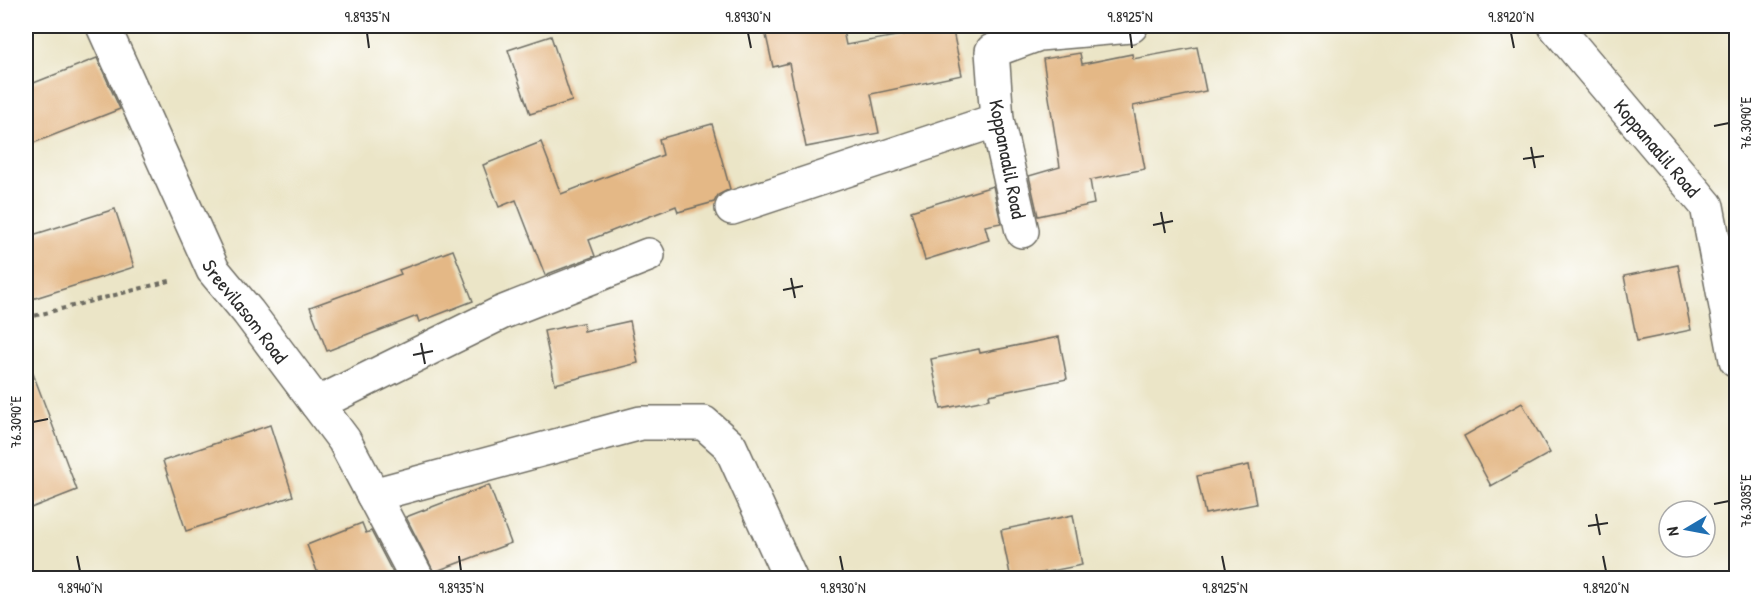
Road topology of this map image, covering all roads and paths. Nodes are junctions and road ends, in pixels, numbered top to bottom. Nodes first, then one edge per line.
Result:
1 (103, 26) edge
2 (1131, 26) edge
3 (1555, 26) edge
4 (987, 38) edge
5 (997, 120) junction
6 (732, 208) dead end
7 (1022, 231) dead end
8 (648, 255) dead end
9 (213, 270) junction
10 (26, 318) edge
11 (1737, 360) edge
12 (317, 404) junction
13 (373, 495) junction
14 (417, 579) edge
15 (790, 579) edge

1 - 9 street, Sreevilasom Road
2 - 4 street, Koppanaalil Road
3 - 11 street, Koppanaalil Road
4 - 5 street, Koppanaalil Road
5 - 6 street
5 - 7 street, Koppanaalil Road
8 - 12 street
9 - 10 path
9 - 12 street, Sreevilasom Road
12 - 13 street, Sreevilasom Road
13 - 14 street, Sreevilasom Road
13 - 15 street

